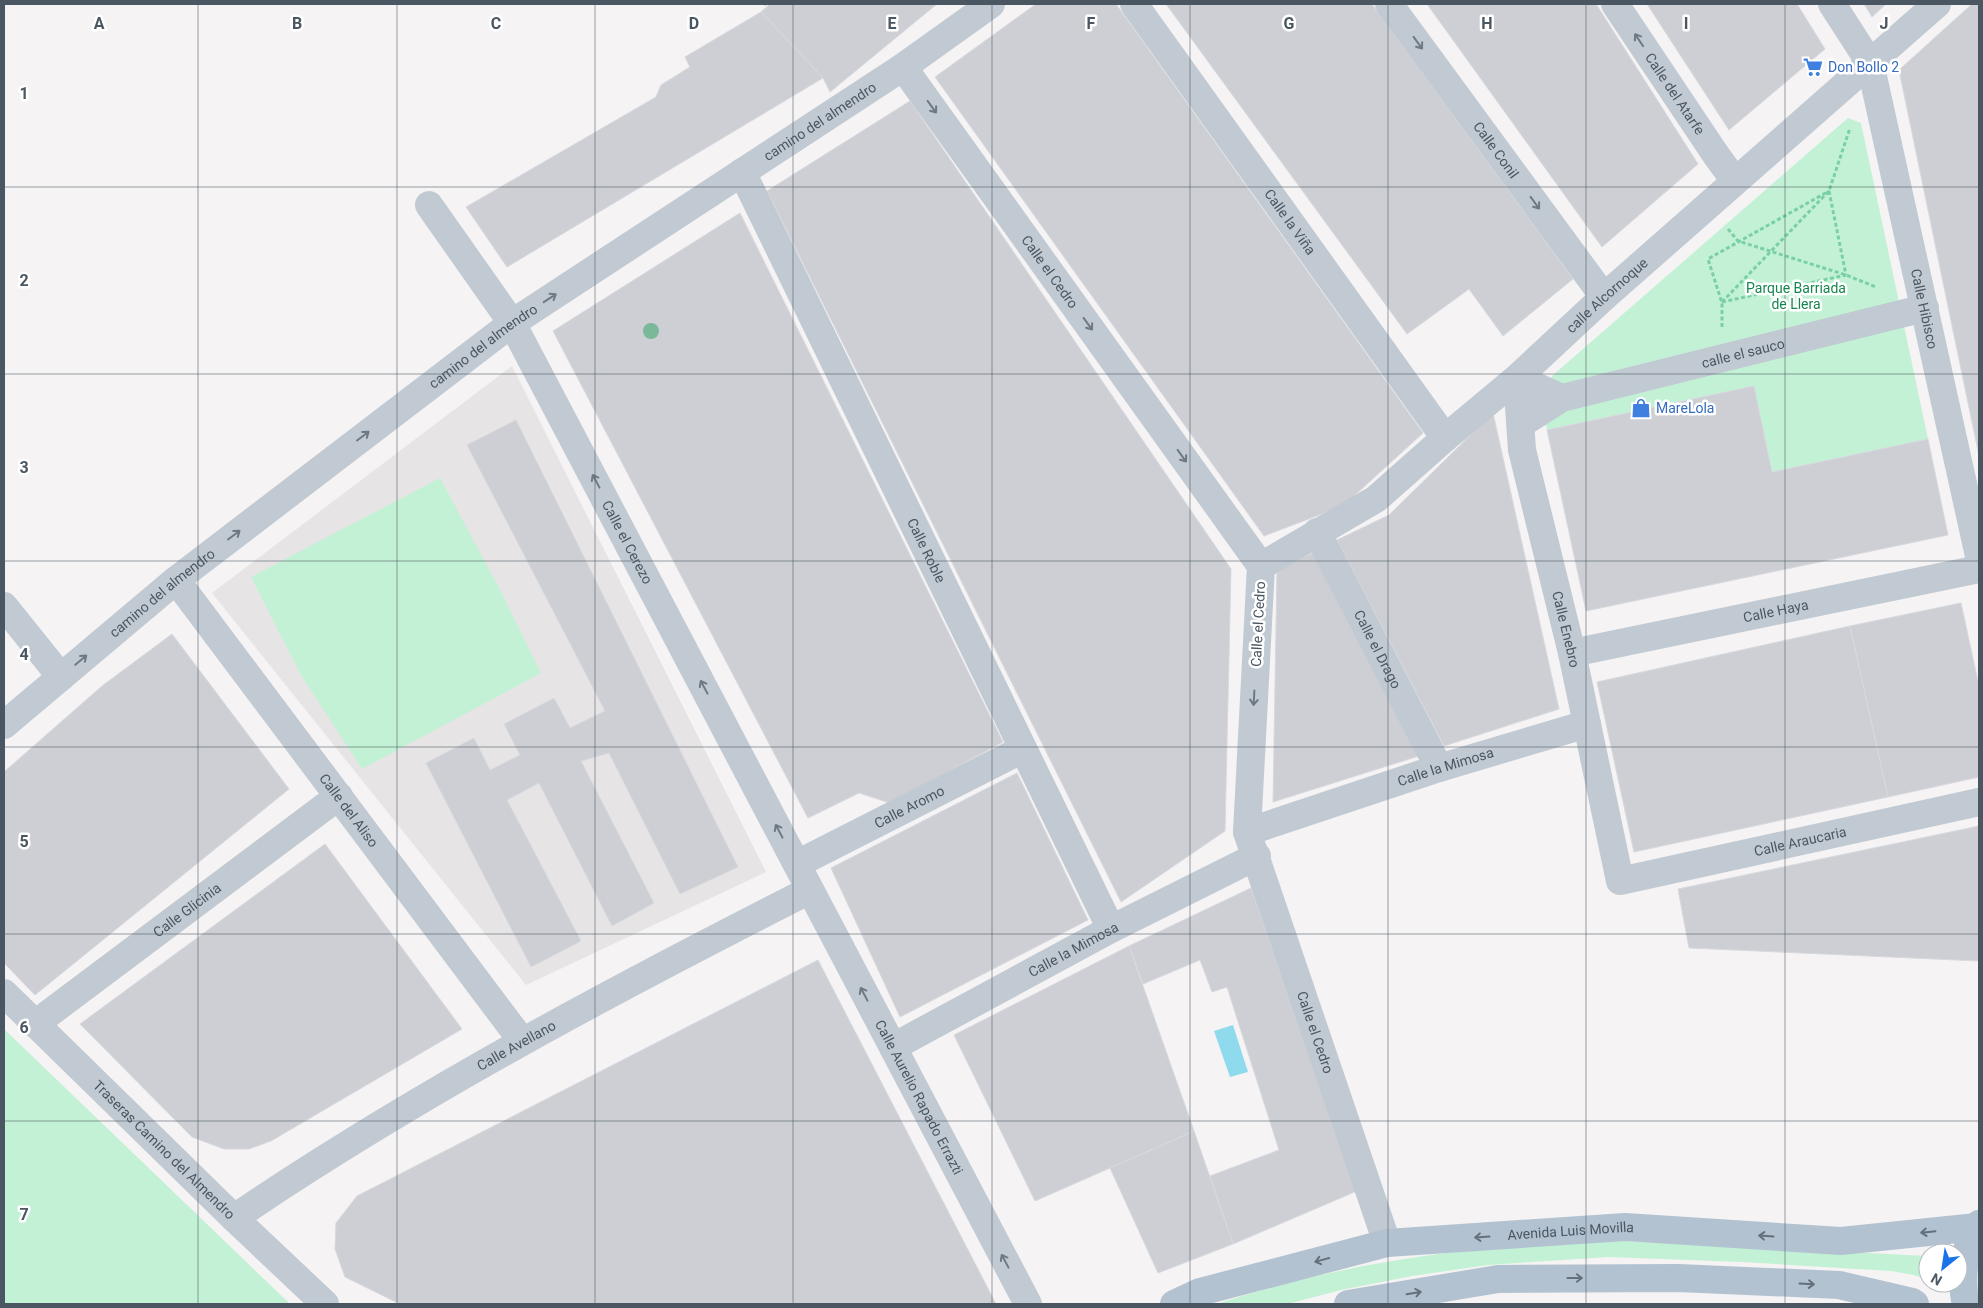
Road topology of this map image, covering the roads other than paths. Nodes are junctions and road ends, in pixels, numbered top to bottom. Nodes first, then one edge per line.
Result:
1 (991, 4) edge
2 (1134, 4) edge
3 (1390, 4) edge
4 (1615, 4) edge
5 (1832, 4) edge
6 (1937, 4) edge
7 (1870, 63) junction
8 (903, 67) junction
9 (742, 172) junction
10 (1735, 182) junction
11 (429, 205) dead end
12 (1604, 298) junction
13 (1925, 308) junction
14 (512, 322) junction
15 (1517, 378) junction
16 (1562, 398) junction
17 (1520, 424) junction
18 (1445, 438) junction
19 (1317, 532) junction
20 (1979, 556) edge
21 (1261, 566) junction
22 (1979, 570) edge
23 (176, 580) junction
24 (4, 606) edge
25 (1572, 653) junction
26 (60, 677) junction
27 (1587, 724) junction
28 (4, 725) edge
29 (1022, 749) junction
30 (1439, 768) junction
31 (339, 796) junction
32 (1979, 802) edge
33 (1252, 844) junction
34 (797, 864) junction
35 (1620, 881) joint
36 (810, 890) junction
37 (1111, 930) junction
38 (4, 993) edge
39 (35, 1024) junction
40 (522, 1041) junction
41 (893, 1048) junction
42 (234, 1218) junction
43 (1978, 1226) edge
44 (1387, 1244) junction
45 (325, 1304) edge
46 (1028, 1304) edge
47 (1174, 1304) edge
48 (1348, 1304) edge
49 (1915, 1304) edge
50 (1966, 1304) edge

1 - 8 street, camino del almendro
2 - 18 street, Calle la Viña
3 -> 12 street, Calle Conil
10 -> 4 street, Calle del Atarfe
5 - 7 street
6 - 7 street, calle Alcornoque
7 - 10 street, calle Alcornoque
7 - 13 street, Calle Hibisco
8 - 9 street, camino del almendro
8 -> 21 street, Calle el Cedro
14 -> 9 street, camino del almendro
9 - 29 street, Calle Roble
10 - 12 street, calle Alcornoque
11 - 14 street, Calle el Cerezo
12 - 15 street, calle Alcornoque
13 - 16 street, calle el sauco
13 - 20 street, Calle Hibisco
23 -> 14 street, camino del almendro
34 -> 14 street, Calle el Cerezo
15 - 16 street
15 - 17 street, Calle Enebro
15 - 18 street, calle Alcornoque
16 - 17 street, calle el sauco
17 - 25 street, Calle Enebro
18 - 19 street, calle Alcornoque
19 - 21 street, calle Alcornoque
19 - 30 street, Calle el Drago
21 -> 33 street, Calle el Cedro
22 - 25 street, Calle Haya
26 -> 23 street, camino del almendro
23 - 31 street, Calle del Aliso
24 - 26 street
25 - 27 street, Calle Enebro
26 - 28 street, camino del almendro
27 - 30 street, Calle la Mimosa
27 - 35 street, Calle Enebro
29 - 34 street, Calle Aromo
29 - 37 street, Calle Roble
30 - 33 street, Calle la Mimosa
31 - 39 street, Calle Glicinia
31 - 40 street, Calle del Aliso
32 - 35 street, Calle Araucaria
33 - 37 street, Calle la Mimosa
33 - 44 street, Calle el Cedro
34 - 36 street, Calle el Cerezo
36 - 40 street, Calle Avellano
41 -> 36 street, Calle Aurelio Rapado Errazti
37 - 41 street, Calle la Mimosa
38 - 39 street, Traseras Camino del Almendro
39 - 42 street, Traseras Camino del Almendro
40 - 42 street, Calle Avellano
46 -> 41 street, Calle Aurelio Rapado Errazti
42 - 45 street, Traseras Camino del Almendro
43 -> 44 main road, Avenida Luis Movilla
43 - 50 main road
44 -> 47 main road, Avenida Luis Movilla
48 -> 49 main road

